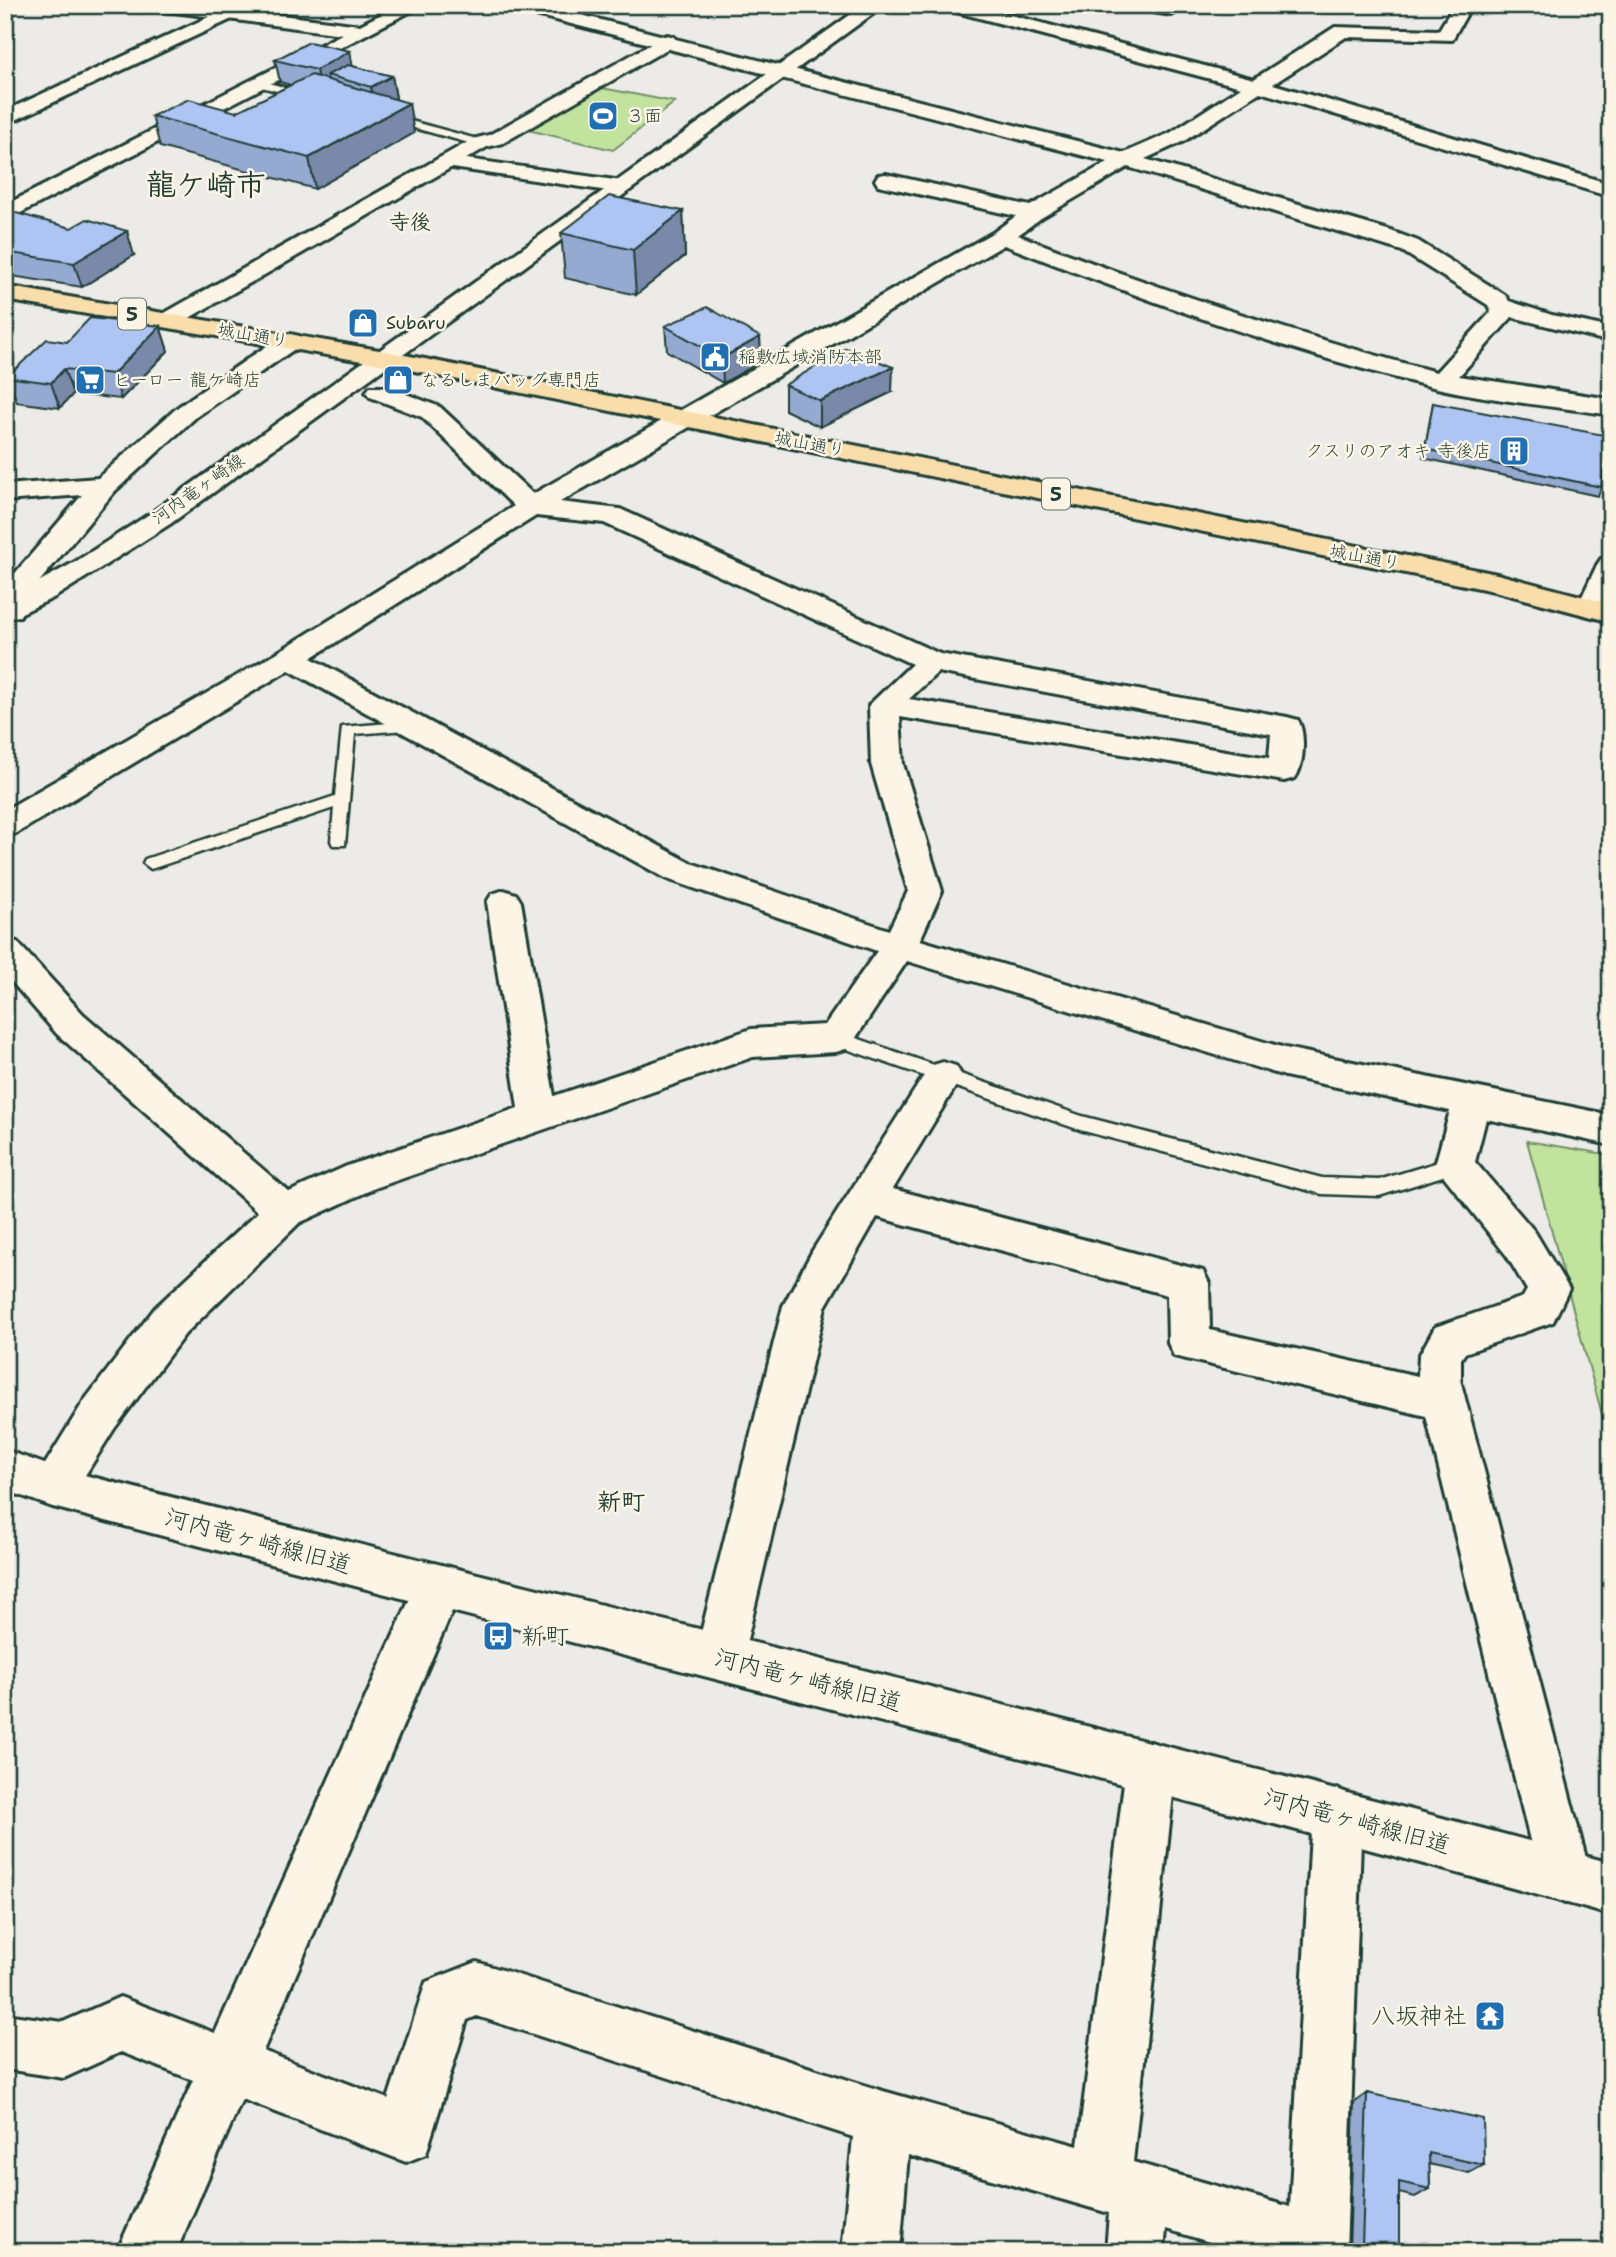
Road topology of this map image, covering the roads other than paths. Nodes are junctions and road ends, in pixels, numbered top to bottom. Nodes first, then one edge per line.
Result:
1 (159, 5) edge
2 (414, 5) edge
3 (519, 5) edge
4 (876, 5) edge
5 (951, 5) edge
6 (1142, 5) edge
7 (1182, 5) edge
8 (1464, 5) edge
9 (228, 14) junction
10 (361, 31) junction
11 (667, 41) junction
12 (784, 71) junction
13 (261, 84) junction
14 (1259, 86) junction
15 (312, 98) edge
16 (377, 115) edge
17 (5, 119) edge
18 (480, 143) junction
19 (1126, 160) junction
20 (446, 162) junction
21 (886, 180) dead end
22 (1605, 184) edge
23 (622, 187) junction
24 (1034, 213) junction
25 (5, 214) edge
26 (1002, 237) junction
27 (5, 293) edge
28 (1501, 306) junction
29 (169, 320) junction
30 (1611, 335) edge
31 (290, 341) junction
32 (386, 358) junction
33 (1441, 381) junction
34 (379, 392) dead end
35 (1611, 407) edge
36 (687, 420) junction
37 (105, 485) junction
38 (5, 493) edge
39 (531, 508) junction
40 (1611, 565) edge
41 (1601, 610) edge
42 (7, 611) edge
43 (289, 658) junction
44 (932, 662) junction
45 (884, 705) junction
46 (413, 726) junction
47 (342, 799) junction
48 (5, 825) edge
49 (339, 841) dead end
50 (151, 863) dead end
51 (504, 902) dead end
52 (899, 946) junction
53 (5, 951) edge
54 (836, 1038) junction
55 (943, 1076) junction
56 (1472, 1100) junction
57 (538, 1116) junction
58 (1611, 1130) edge
59 (1455, 1165) junction
60 (867, 1198) junction
61 (285, 1212) junction
62 (1444, 1401) junction
63 (5, 1470) edge
64 (53, 1487) junction
65 (439, 1588) junction
66 (719, 1657) junction
67 (1151, 1767) junction
68 (1336, 1814) junction
69 (1565, 1877) junction
70 (1611, 1889) edge
71 (5, 2041) edge
72 (229, 2068) junction
73 (883, 2119) junction
74 (1121, 2187) junction
75 (1317, 2248) edge
76 (146, 2252) edge
77 (871, 2252) edge
78 (1135, 2252) edge

1 - 9 street
2 - 10 street
3 - 11 street
4 - 12 street, 河内竜ヶ崎線
5 - 14 street
6 - 7 street
8 - 14 street
9 - 10 street
9 - 17 street
10 - 13 street
11 - 12 street
11 - 18 street
12 - 19 street
12 - 23 street, 河内竜ヶ崎線
13 - 15 lane
13 - 25 street
14 - 19 street
14 - 22 street
16 - 18 lane
18 - 20 street
19 - 24 street
19 - 28 street
20 - 23 street
20 - 29 street
21 - 24 street
23 - 32 street, 河内竜ヶ崎線
24 - 26 street
26 - 33 street
26 - 36 street
27 - 29 main road, 城山通り / 5
28 - 30 street
28 - 33 street
29 - 31 main road, 城山通り / 5
31 - 32 main road, 城山通り / 5
31 - 37 street
32 - 36 main road, 城山通り / 5
32 - 42 street, 河内竜ヶ崎線
33 - 35 street
34 - 39 street
36 - 39 street
36 - 41 main road, 城山通り / 5
37 - 38 street
37 - 42 street
39 - 43 street
39 - 44 street
40 - 41 street
43 - 46 street
43 - 48 street
44 - 45 street
44 - 45 street
45 - 52 street
46 - 47 lane
46 - 52 street
47 - 49 lane
47 - 50 lane
51 - 57 street
52 - 54 street
52 - 56 street
53 - 61 street
54 - 55 lane
54 - 57 street
55 - 59 lane
55 - 60 street
56 - 58 street
56 - 59 street
57 - 61 street
59 - 62 street
60 - 62 street
60 - 66 street
61 - 64 street
62 - 69 street
63 - 64 street, 河内竜ヶ崎線旧道
64 - 65 street, 河内竜ヶ崎線旧道
65 - 66 street, 河内竜ヶ崎線旧道
65 - 72 street
66 - 67 street, 河内竜ヶ崎線旧道
67 - 68 street, 河内竜ヶ崎線旧道
67 - 74 street
68 - 69 street, 河内竜ヶ崎線旧道
68 - 75 street
69 - 70 street, 河内竜ヶ崎線旧道
71 - 72 street
72 - 73 street
72 - 76 street
73 - 74 street
73 - 77 street
74 - 75 street
74 - 78 street

